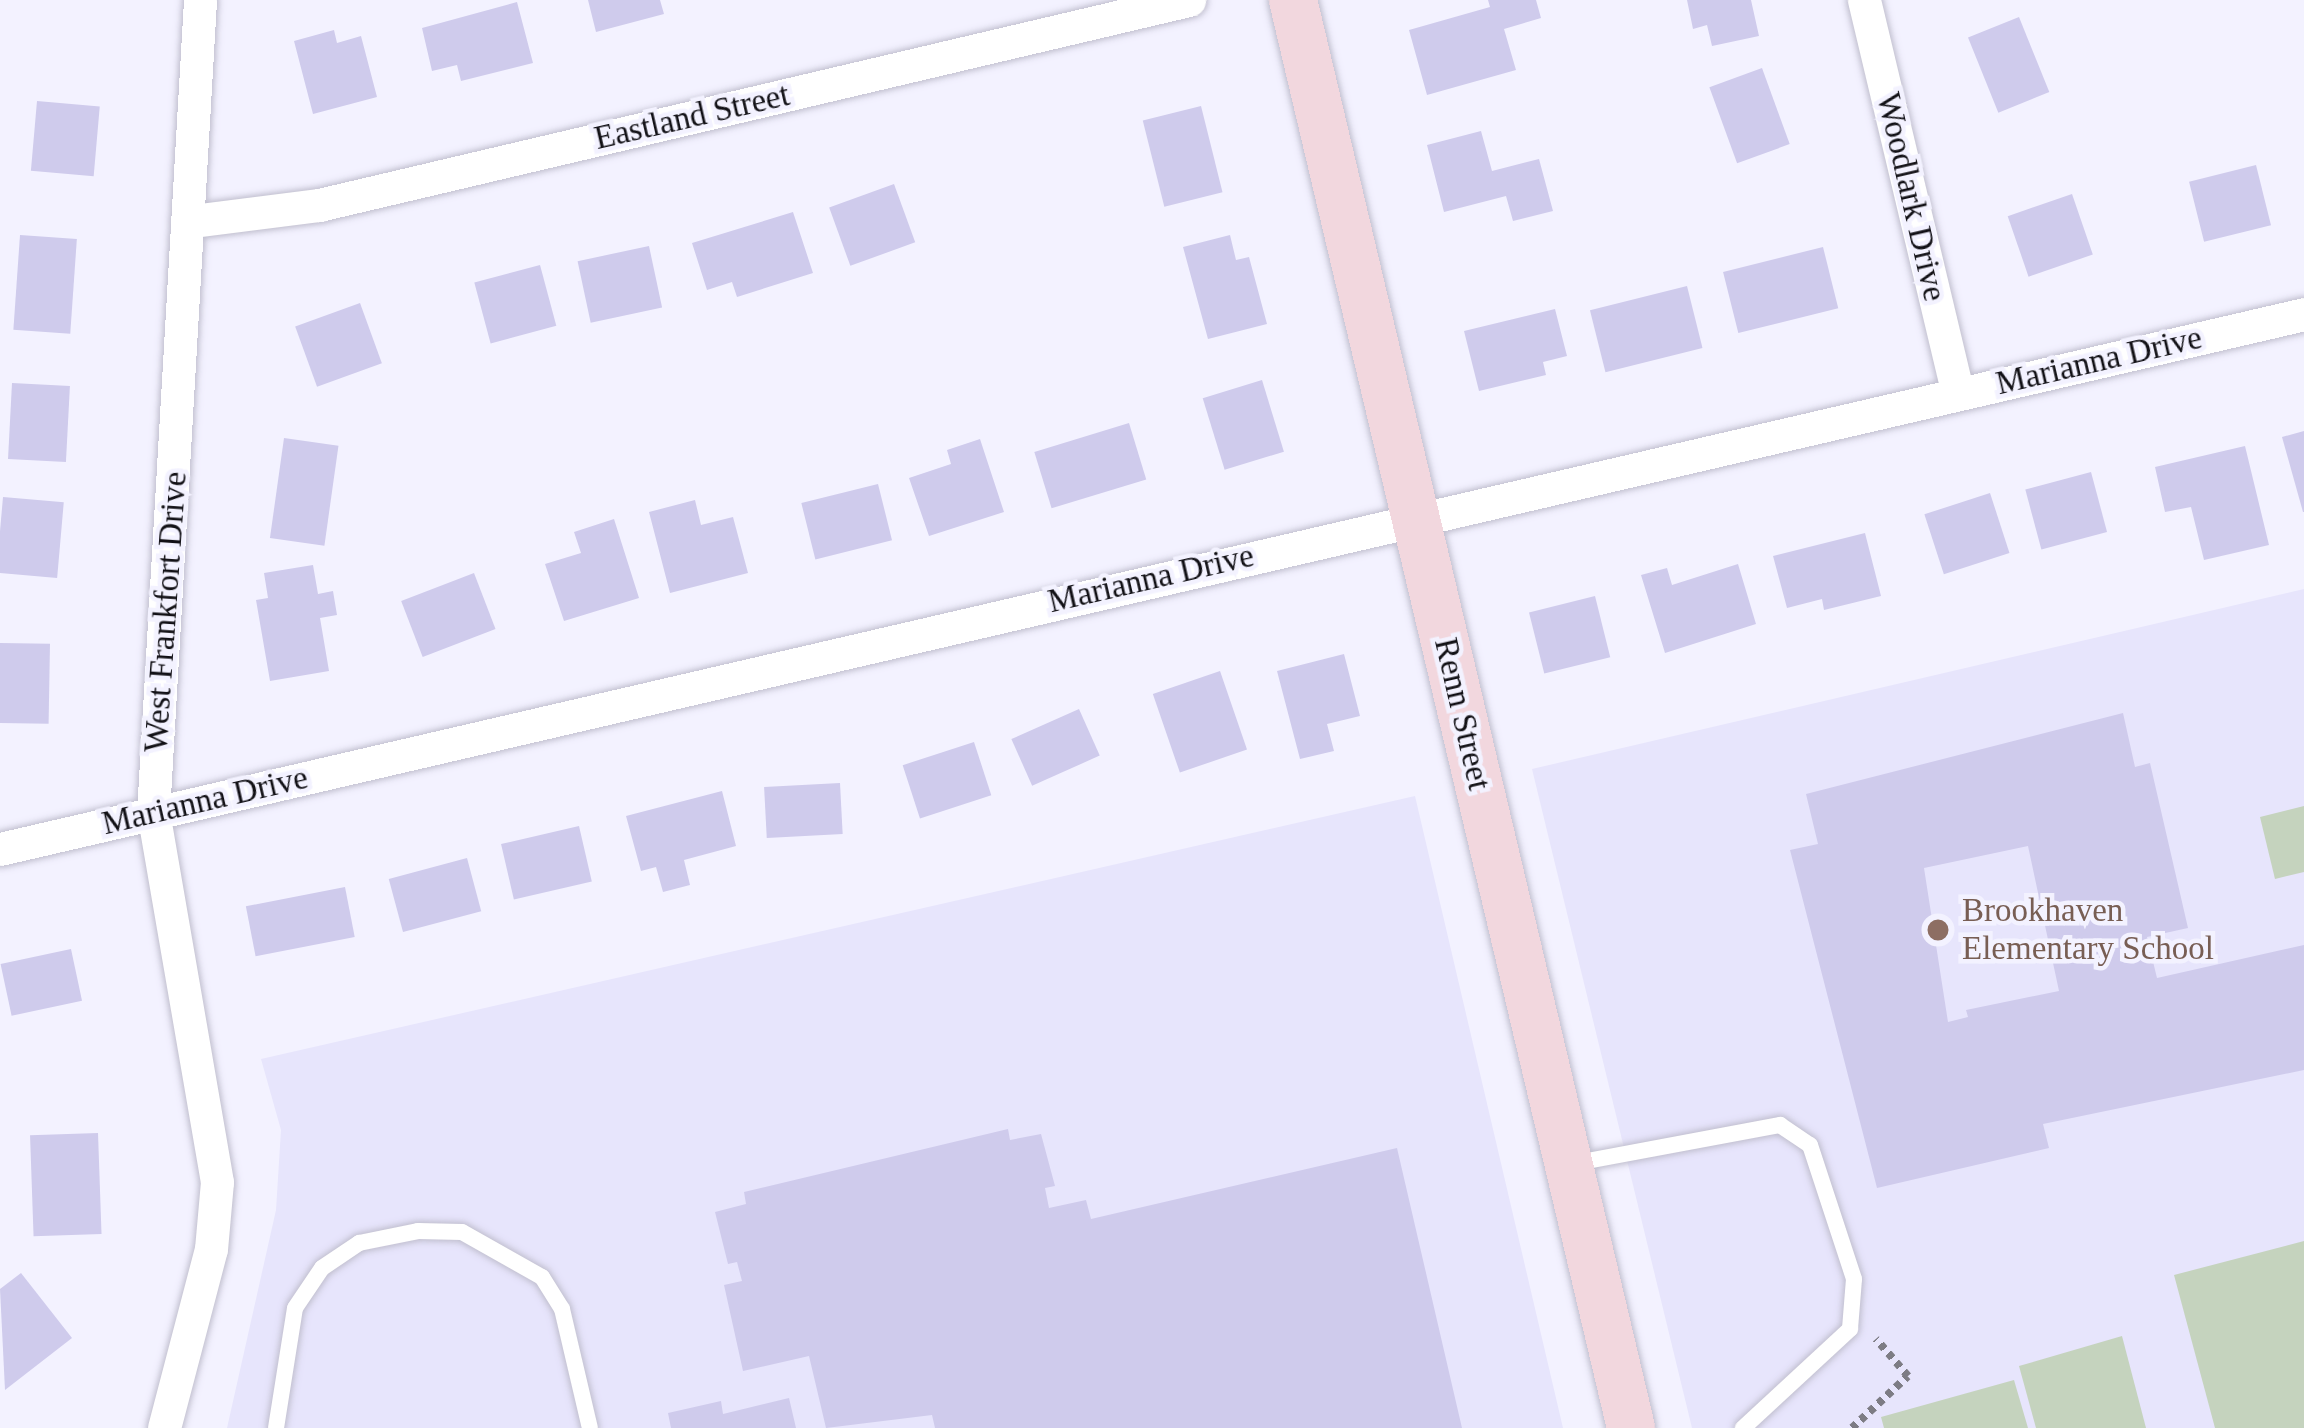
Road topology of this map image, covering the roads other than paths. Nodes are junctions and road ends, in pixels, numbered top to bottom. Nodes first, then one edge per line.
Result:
1 (200, 0) edge
2 (1189, 0) edge
3 (1293, 0) edge
4 (1864, 0) edge
5 (192, 221) junction
6 (2304, 314) edge
7 (1958, 394) junction
8 (1415, 517) junction
9 (153, 813) junction
10 (0, 849) edge
11 (1565, 1165) junction
12 (164, 1428) edge
13 (276, 1428) edge
14 (590, 1428) edge
15 (1631, 1428) edge
16 (1743, 1428) edge

1 - 5 street, West Frankfort Drive
2 - 5 street, Eastland Street
3 - 8 street, Renn Street
4 - 7 street, Woodlark Drive
5 - 9 street, West Frankfort Drive
6 - 7 street, Marianna Drive
7 - 8 street, Marianna Drive
8 - 9 street, Marianna Drive
8 - 11 street, Renn Street
9 - 10 street, Marianna Drive
9 - 12 street, West Frankfort Drive
11 - 15 street, Renn Street
11 - 16 lane
13 - 14 lane

